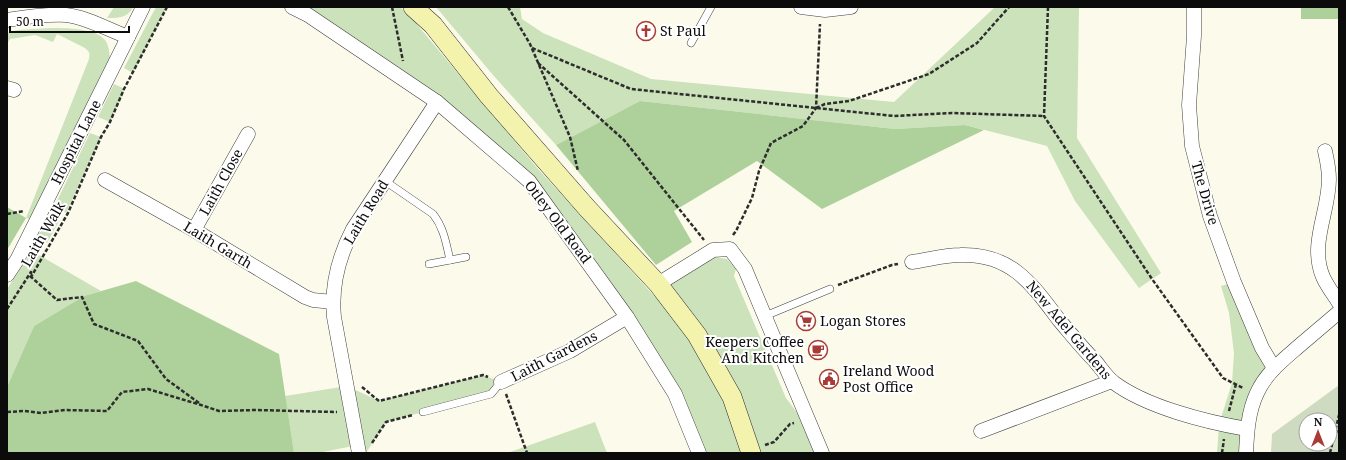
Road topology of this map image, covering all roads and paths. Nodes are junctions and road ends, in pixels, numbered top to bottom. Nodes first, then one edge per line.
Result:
1 (143, 7) edge
2 (167, 7) edge
3 (292, 7) edge
4 (392, 7) edge
5 (413, 7) edge
6 (508, 7) edge
7 (711, 7) edge
8 (801, 7) edge
9 (851, 7) edge
10 (1009, 7) edge
11 (1048, 7) edge
12 (1194, 7) edge
13 (821, 10) junction
14 (46, 11) edge
15 (7, 20) edge
16 (128, 37) junction
17 (691, 43) dead end
18 (532, 48) junction
19 (538, 63) junction
20 (407, 81) junction
21 (437, 102) junction
22 (816, 108) junction
23 (1044, 116) junction
24 (248, 134) dead end
25 (1325, 151) dead end
26 (579, 172) dead end
27 (105, 180) dead end
28 (385, 181) junction
29 (194, 230) junction
30 (717, 250) junction
31 (466, 257) dead end
32 (17, 260) junction
33 (450, 260) junction
34 (912, 262) joint
35 (429, 264) dead end
36 (7, 275) edge
37 (30, 277) junction
38 (658, 284) junction
39 (830, 289) joint
40 (332, 302) junction
41 (1339, 303) edge
42 (7, 309) edge
43 (1339, 312) edge
44 (765, 316) junction
45 (628, 317) junction
46 (1274, 368) junction
47 (344, 373) junction
48 (1112, 381) junction
49 (501, 382) junction
50 (1256, 394) junction
51 (201, 405) junction
52 (351, 410) junction
53 (7, 412) edge
54 (423, 412) joint
55 (790, 424) dead end
56 (1247, 429) junction
57 (981, 431) dead end
58 (365, 450) edge
59 (751, 452) edge
60 (527, 453) edge
61 (699, 453) edge
62 (822, 453) edge
63 (1246, 453) edge

1 - 16 street, Hospital Lane
2 - 37 path, Laith Walk
3 - 20 street, Otley Old Road
4 - 20 path
5 - 38 street, Otley Old Road
6 - 18 path
7 - 17 lane
8 - 13 street
9 - 13 street
10 - 22 path
11 - 23 path
12 - 46 street, The Drive
13 - 22 path
14 - 15 street
14 - 16 street
16 - 32 street, Hospital Lane
18 - 19 path
18 - 22 path
19 - 26 path
19 - 30 path
20 - 21 street, Otley Old Road
21 - 28 street, Laith Road
21 - 45 street, Otley Old Road
22 - 23 path
22 - 30 path
23 - 50 path
24 - 29 street, Laith Close
25 - 41 street
27 - 29 street, Laith Garth
28 - 33 lane
28 - 40 street, Laith Road
29 - 40 street, Laith Garth
30 - 38 street
30 - 44 street
31 - 33 lane
32 - 36 street, Hospital Lane
32 - 37 path
33 - 35 lane
34 - 39 path
34 - 48 street, New Adel Gardens
37 - 42 path, Laith Walk
37 - 51 path
38 - 59 street, Otley Old Road
39 - 44 lane
40 - 47 street, Laith Road
43 - 46 street
44 - 62 street
45 - 49 street, Laith Gardens
45 - 61 street, Otley Old Road
46 - 50 street
47 - 49 path
47 - 52 street, Laith Road
48 - 56 street, New Adel Gardens
48 - 57 street
49 - 54 lane
49 - 60 path
50 - 56 street
51 - 52 path
51 - 53 path
52 - 58 street, Laith Road
54 - 58 path
55 - 59 path
56 - 63 street

